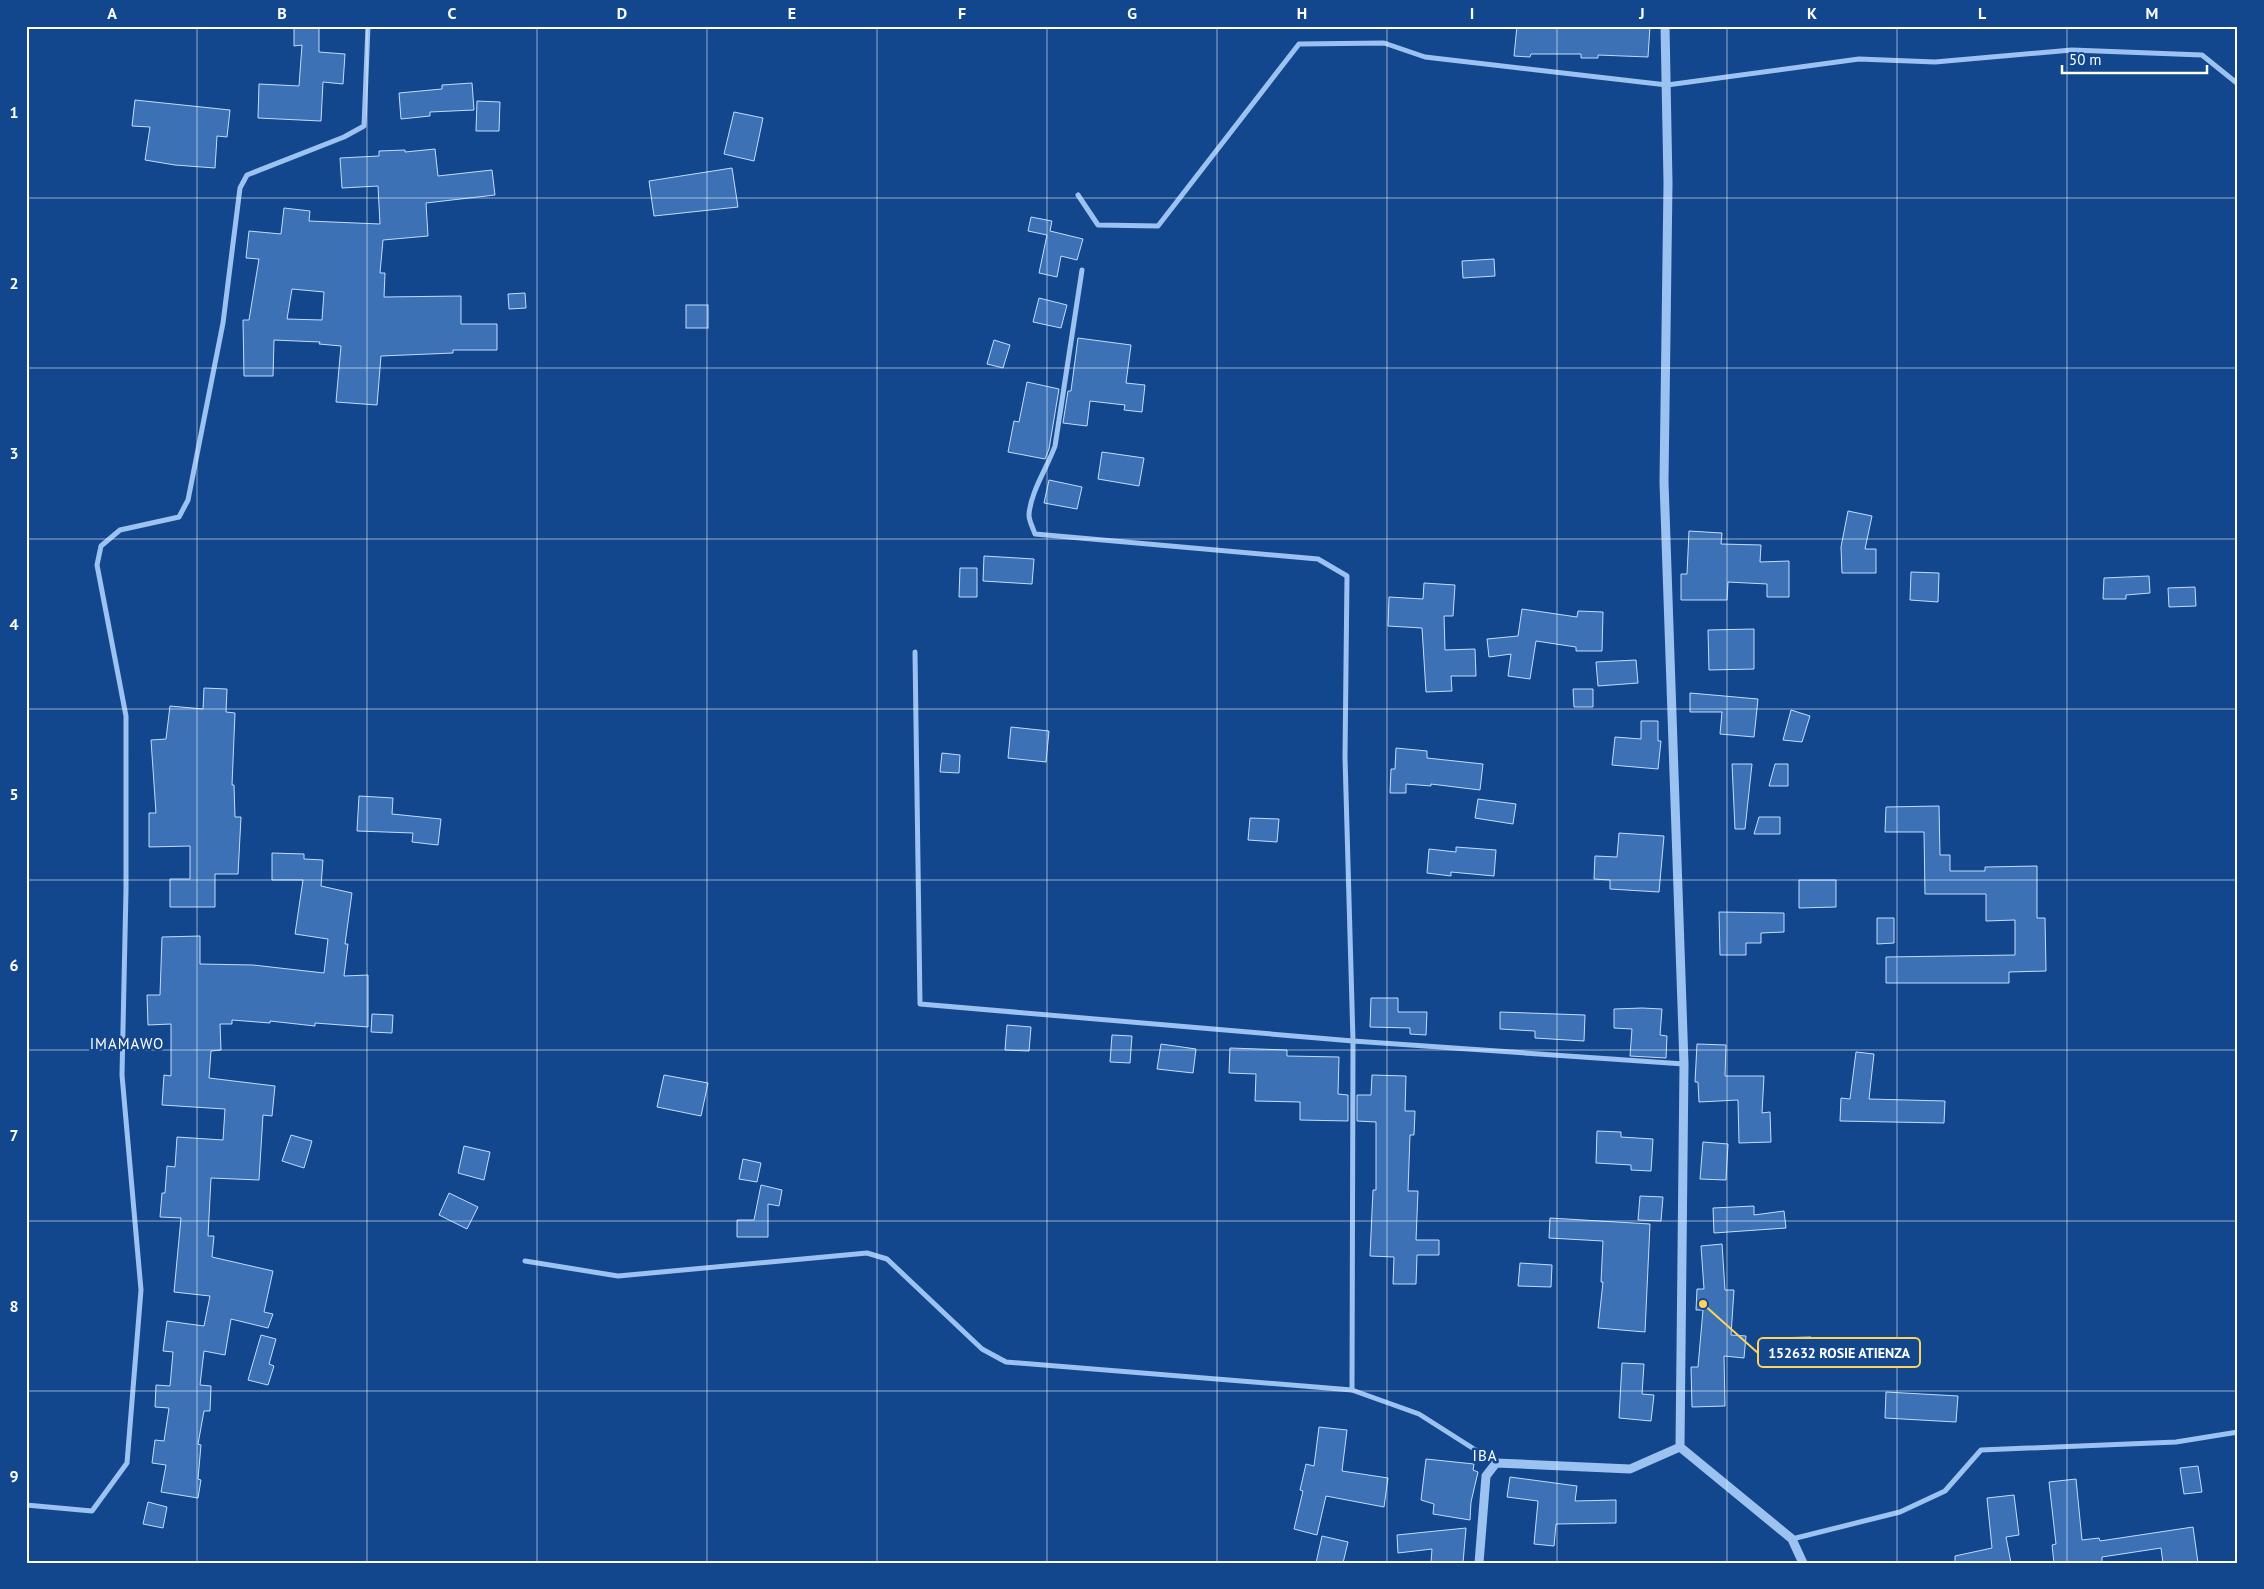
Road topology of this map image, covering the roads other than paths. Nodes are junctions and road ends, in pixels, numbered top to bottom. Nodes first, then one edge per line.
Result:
1 (368, 26) edge
2 (1666, 26) edge
3 (2238, 84) edge
4 (1667, 85) junction
5 (1078, 195) dead end
6 (1082, 270) dead end
7 (914, 652) dead end
8 (1353, 1041) junction
9 (1684, 1064) junction
10 (525, 1261) dead end
11 (1352, 1390) junction
12 (2238, 1432) edge
13 (1680, 1447) junction
14 (1496, 1462) junction
15 (26, 1506) edge
16 (1792, 1539) junction
17 (1479, 1563) edge
18 (1802, 1563) edge

1 - 15 street
2 - 4 street
3 - 4 street
4 - 5 street
4 - 9 street
6 - 8 street
7 - 8 street
8 - 9 street
8 - 11 street
9 - 13 street
10 - 11 street
11 - 14 street
12 - 16 street
13 - 14 street
13 - 16 street
14 - 17 street
16 - 18 street

